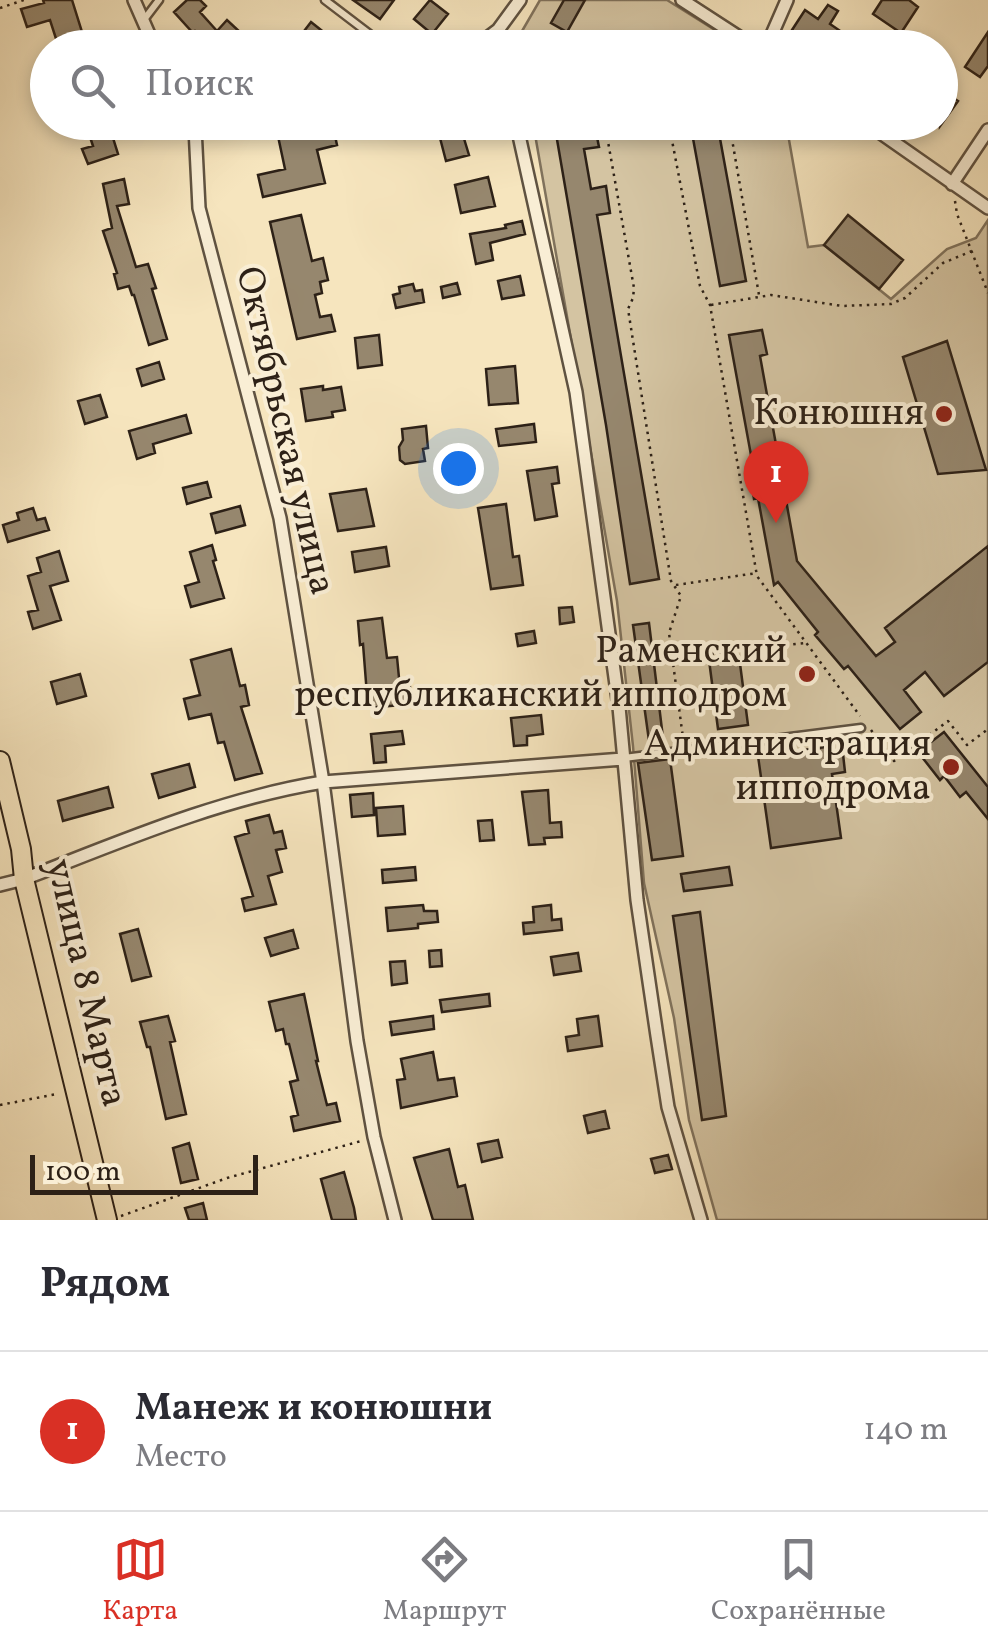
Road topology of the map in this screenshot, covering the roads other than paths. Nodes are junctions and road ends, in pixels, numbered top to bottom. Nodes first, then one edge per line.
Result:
1 (134, 0) edge
2 (158, 0) edge
3 (326, 0) edge
4 (520, 0) edge
5 (682, 0) edge
6 (787, 0) edge
7 (142, 22) junction
8 (146, 30) edge
9 (365, 30) edge
10 (498, 30) edge
11 (728, 30) edge
12 (774, 30) edge
13 (988, 130) edge
14 (195, 140) edge
15 (520, 140) edge
16 (890, 140) edge
17 (952, 184) junction
18 (988, 208) edge
19 (861, 728) dead end
20 (622, 758) junction
21 (0, 761) edge
22 (324, 782) junction
23 (24, 878) junction
24 (0, 885) edge
25 (109, 1220) edge
26 (395, 1220) edge
27 (702, 1220) edge

1 - 7 street
2 - 7 lane
3 - 9 lane
4 - 10 street
5 - 11 street
6 - 12 street
7 - 8 street
13 - 17 street
14 - 22 street, Октябрьская улица
15 - 20 street
16 - 17 street
17 - 18 street
19 - 20 lane
20 - 22 street
20 - 27 street
21 - 23 main road, улица 8 Марта
22 - 23 street
22 - 26 street, Октябрьская улица
23 - 24 street
23 - 25 main road, улица 8 Марта

